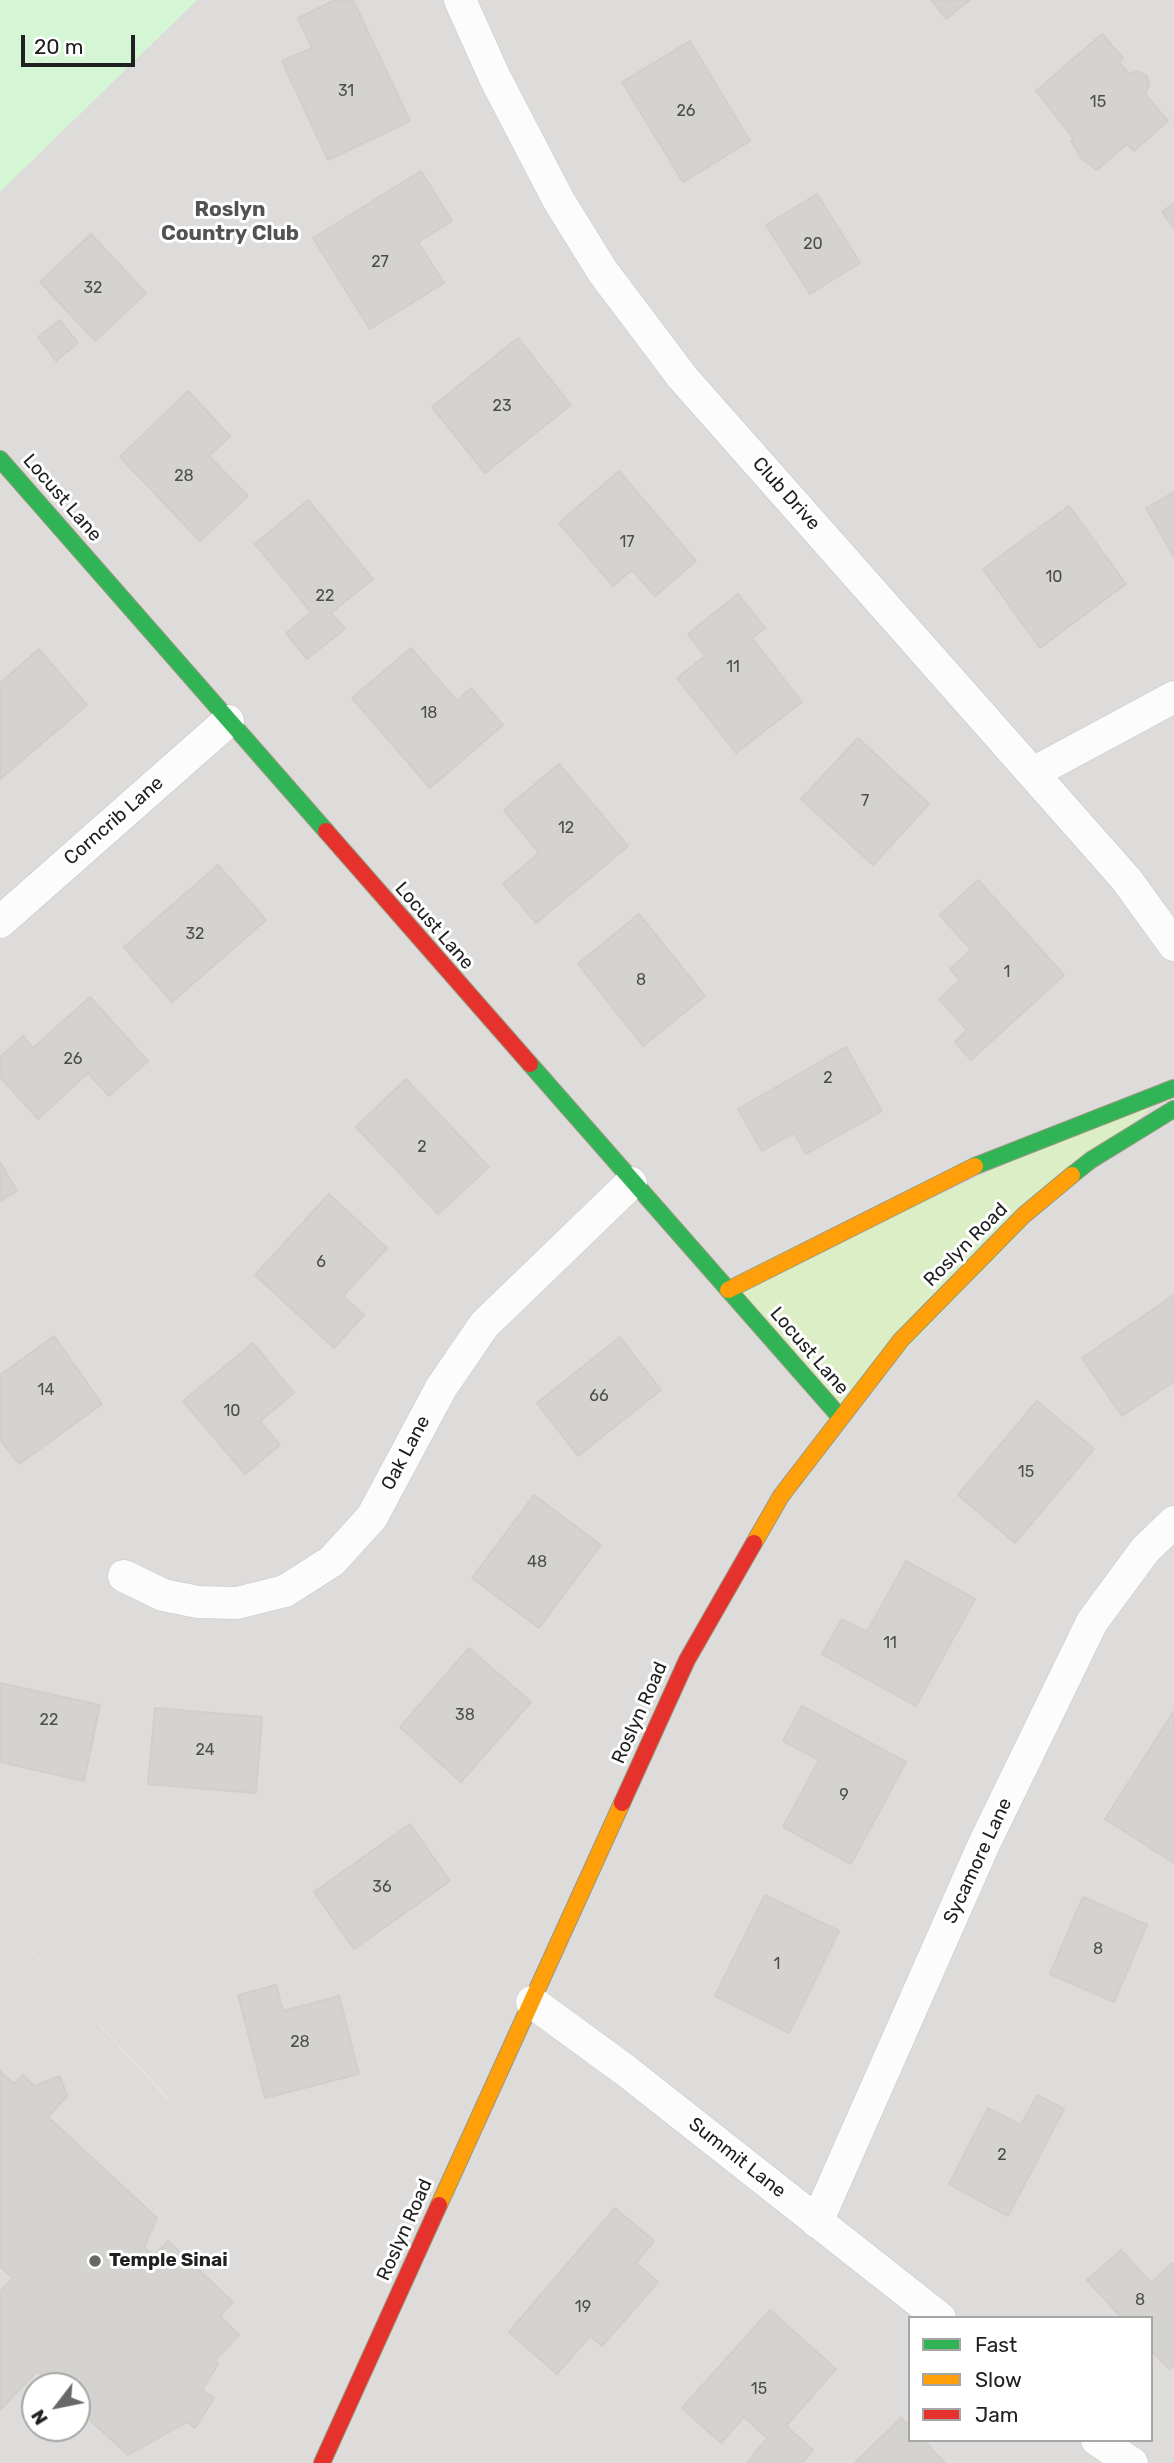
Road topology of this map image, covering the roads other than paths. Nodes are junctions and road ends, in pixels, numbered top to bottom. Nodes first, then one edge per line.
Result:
1 (460, 0) edge
2 (0, 459) edge
3 (1174, 698) edge
4 (228, 721) junction
5 (1033, 773) junction
6 (0, 922) edge
7 (1174, 945) edge
8 (1174, 1088) edge
9 (1174, 1109) edge
10 (631, 1183) junction
11 (728, 1290) junction
12 (840, 1418) junction
13 (1174, 1522) edge
14 (124, 1576) dead end
15 (532, 2001) junction
16 (817, 2222) junction
17 (937, 2316) edge
18 (1100, 2442) edge
19 (322, 2463) edge
20 (1132, 2463) edge

1 - 5 street, Club Drive
2 - 4 main road, Locust Lane
3 - 5 street
4 - 6 street, Corncrib Lane
4 - 10 main road, Locust Lane
5 - 7 street, Club Drive
8 - 11 main road
9 - 12 main road, Roslyn Road
10 - 11 main road, Locust Lane
10 - 14 street, Oak Lane
11 - 12 main road, Locust Lane
12 - 15 main road, Roslyn Road
13 - 16 street, Sycamore Lane
15 - 16 street, Summit Lane
15 - 19 main road, Roslyn Road
16 - 17 street, Summit Lane
18 - 20 street

